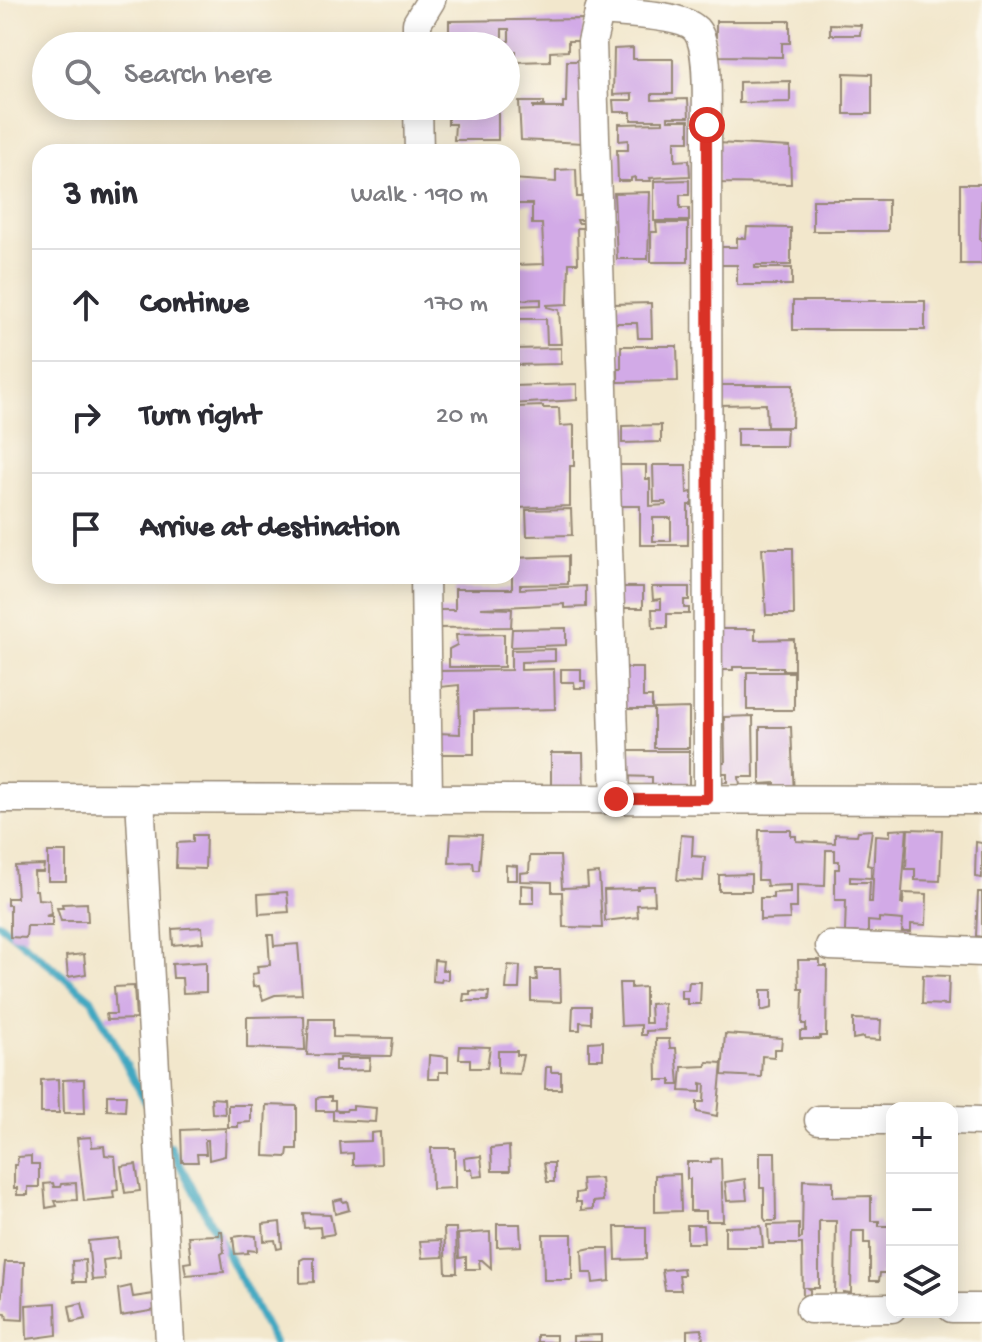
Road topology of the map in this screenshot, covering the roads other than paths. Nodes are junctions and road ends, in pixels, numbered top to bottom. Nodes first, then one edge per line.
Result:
1 (431, 0) edge
2 (600, 5) edge
3 (417, 32) edge
4 (418, 120) edge
5 (419, 144) edge
6 (425, 584) edge
7 (0, 798) edge
8 (140, 798) junction
9 (428, 798) junction
10 (616, 799) junction
11 (708, 799) junction
12 (982, 800) edge
13 (830, 946) dead end
14 (982, 952) edge
15 (819, 1120) dead end
16 (886, 1120) edge
17 (958, 1120) edge
18 (982, 1121) edge
19 (886, 1308) edge
20 (958, 1308) edge
21 (982, 1308) edge
22 (810, 1309) dead end
23 (170, 1342) edge

1 - 3 street
2 - 10 street
2 - 11 street
4 - 5 street
6 - 9 street
7 - 8 street
8 - 9 street
8 - 23 street
9 - 10 street
10 - 11 street
11 - 12 street
13 - 14 street
15 - 16 street
17 - 18 street
19 - 22 street
20 - 21 street

